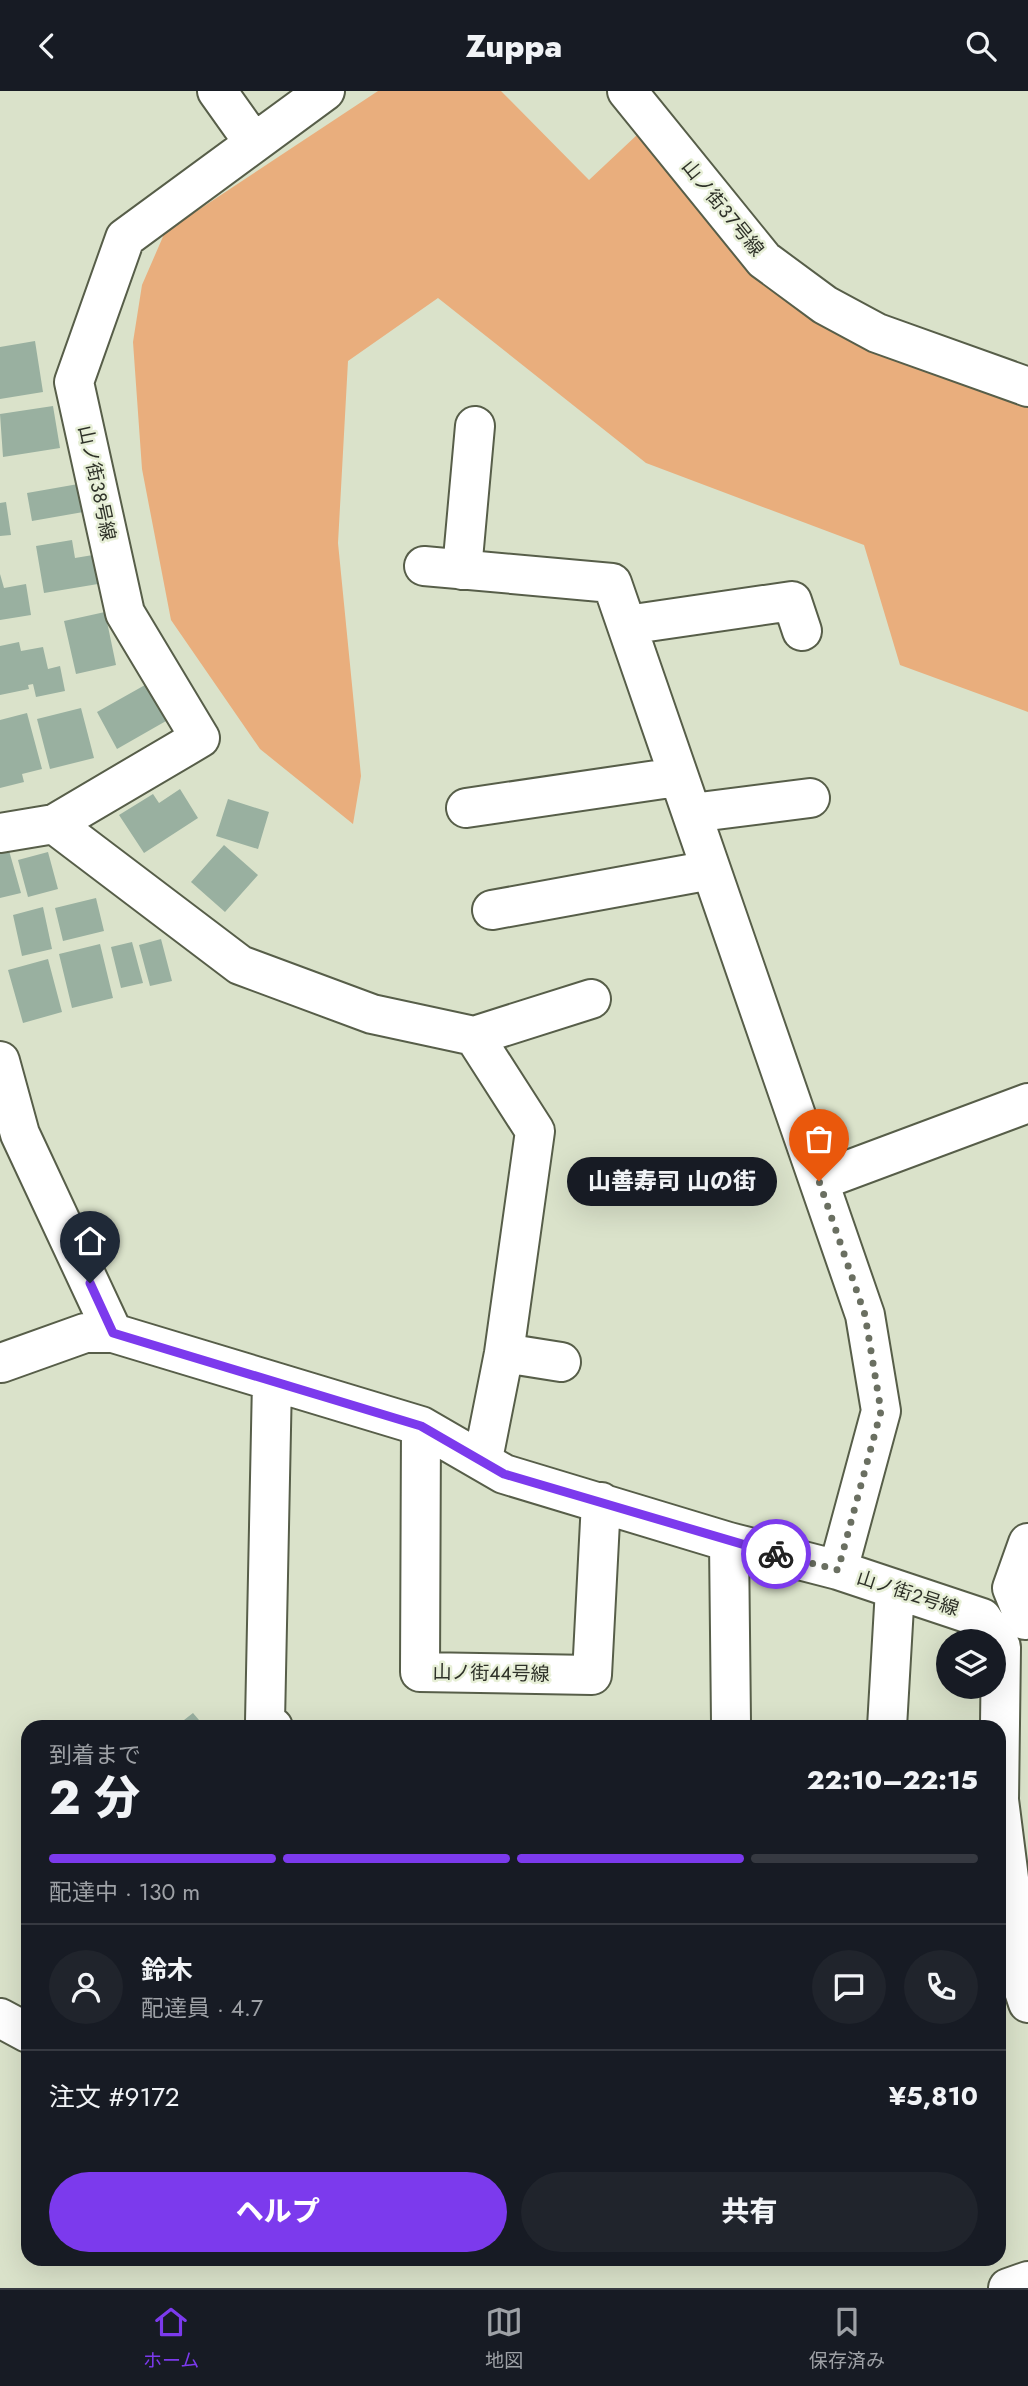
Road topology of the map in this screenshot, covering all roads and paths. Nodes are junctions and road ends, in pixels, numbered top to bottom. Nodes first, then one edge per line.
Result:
1 (217, 91) edge
2 (325, 91) edge
3 (627, 91) edge
4 (254, 143) junction
5 (1028, 387) edge
6 (475, 426) dead end
7 (424, 566) dead end
8 (462, 570) junction
9 (627, 625) junction
10 (802, 631) dead end
11 (677, 777) junction
12 (810, 798) dead end
13 (466, 808) dead end
14 (692, 813) junction
15 (54, 824) junction
16 (0, 832) edge
17 (711, 870) junction
18 (492, 910) dead end
19 (591, 999) dead end
20 (474, 1036) junction
21 (0, 1061) edge
22 (1028, 1103) edge
23 (10, 1133) edge
24 (819, 1181) junction
25 (113, 1333) junction
26 (504, 1353) junction
27 (561, 1362) dead end
28 (1, 1363) edge
29 (272, 1381) junction
30 (421, 1426) junction
31 (483, 1459) junction
32 (601, 1502) junction
33 (729, 1542) junction
34 (1028, 1543) edge
35 (838, 1570) junction
36 (895, 1588) junction
37 (1015, 1624) edge
38 (265, 1720) edge
39 (731, 1720) edge
40 (887, 1720) edge
41 (1000, 1720) edge
42 (1028, 1792) edge
43 (1006, 1798) edge
44 (1006, 1876) edge
45 (1017, 1996) edge
46 (0, 2018) edge
47 (21, 2029) edge
48 (1028, 2281) edge
49 (1008, 2288) edge

1 - 4 street
2 - 4 street, 山ノ街３８号線
3 - 5 street, 山ノ街３７号線
4 - 15 street, 山ノ街３８号線
6 - 8 street
7 - 8 street
8 - 9 street
9 - 10 street
9 - 11 street
11 - 13 street
11 - 14 street
12 - 14 street
14 - 17 street
15 - 16 street, 山ノ街３８号線
15 - 20 street
17 - 18 street
17 - 24 street
19 - 20 street
20 - 26 street
21 - 23 street
22 - 24 street
23 - 25 street
24 - 35 street
25 - 28 street
25 - 29 street, 山ノ街２号線
26 - 27 street
26 - 31 street
29 - 30 street, 山ノ街２号線
29 - 38 street
30 - 31 street, 山ノ街２号線
30 - 32 street, 山ノ街４４号線
31 - 32 street, 山ノ街２号線
32 - 33 street, 山ノ街２号線
33 - 35 street, 山ノ街２号線
33 - 39 street
34 - 37 street
35 - 36 street, 山ノ街２号線
36 - 37 street, 山ノ街２号線
36 - 40 street
37 - 41 street
42 - 43 street
44 - 45 street
46 - 47 street
48 - 49 street

